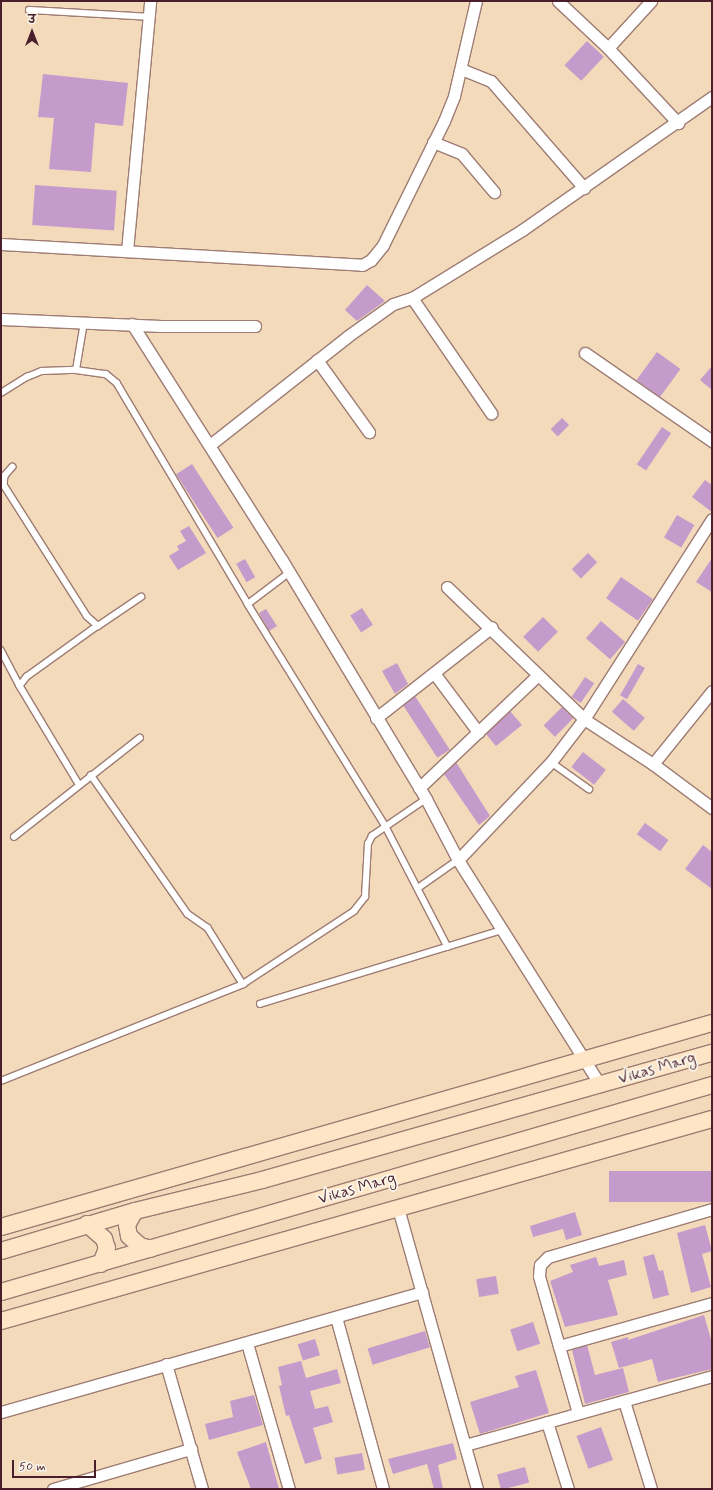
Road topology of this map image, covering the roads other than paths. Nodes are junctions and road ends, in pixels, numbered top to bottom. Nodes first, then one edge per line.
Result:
1 (150, 1) edge
2 (476, 1) edge
3 (558, 1) edge
4 (651, 1) edge
5 (29, 10) dead end
6 (149, 17) junction
7 (608, 48) junction
8 (461, 69) junction
9 (712, 97) edge
10 (678, 123) junction
11 (433, 142) junction
12 (584, 188) junction
13 (494, 192) dead end
14 (1, 244) edge
15 (127, 251) junction
16 (412, 298) junction
17 (1, 319) edge
18 (84, 322) junction
19 (132, 324) junction
20 (255, 326) dead end
21 (585, 354) dead end
22 (317, 360) junction
23 (76, 370) junction
24 (1, 392) edge
25 (491, 413) dead end
26 (369, 432) dead end
27 (712, 441) edge
28 (211, 444) junction
29 (14, 466) dead end
30 (712, 519) edge
31 (290, 572) junction
32 (447, 586) dead end
33 (141, 597) dead end
34 (248, 604) junction
35 (98, 626) junction
36 (492, 627) junction
37 (1, 650) edge
38 (434, 673) junction
39 (538, 675) junction
40 (20, 686) junction
41 (712, 691) edge
42 (376, 718) junction
43 (584, 719) junction
44 (478, 732) junction
45 (140, 738) dead end
46 (551, 762) junction
47 (653, 764) junction
48 (91, 775) junction
49 (79, 784) junction
50 (418, 788) junction
51 (590, 789) dead end
52 (426, 799) junction
53 (712, 808) edge
54 (386, 825) junction
55 (14, 837) dead end
56 (458, 860) junction
57 (418, 888) junction
58 (503, 930) junction
59 (448, 947) junction
60 (243, 984) junction
61 (260, 1004) dead end
62 (712, 1023) edge
63 (712, 1053) edge
64 (585, 1060) junction
65 (1, 1081) edge
66 (600, 1085) junction
67 (712, 1085) edge
68 (712, 1119) edge
69 (398, 1208) junction
70 (712, 1209) edge
71 (135, 1211) junction
72 (88, 1224) junction
73 (1, 1226) edge
74 (151, 1249) junction
75 (1, 1251) edge
76 (101, 1264) junction
77 (1, 1292) edge
78 (422, 1292) junction
79 (712, 1303) edge
80 (336, 1317) junction
81 (1, 1321) edge
82 (247, 1343) junction
83 (559, 1346) junction
84 (166, 1364) junction
85 (712, 1376) edge
86 (624, 1400) junction
87 (1, 1412) edge
88 (578, 1413) junction
89 (547, 1422) junction
90 (465, 1445) junction
91 (191, 1449) junction
92 (58, 1488) edge
93 (202, 1489) edge
94 (289, 1489) edge
95 (383, 1489) edge
96 (477, 1489) edge
97 (568, 1489) edge
98 (651, 1489) edge

1 - 6 street
2 - 8 street
3 - 7 street
4 - 7 street
5 - 6 lane
6 - 15 street
7 - 10 street
8 - 11 street
8 - 12 street
9 - 10 street
10 - 12 street
11 - 13 street
11 - 15 street
12 - 16 street
14 - 15 street
16 - 22 street
16 - 25 street
17 - 18 street
18 - 19 street
18 - 23 lane
19 - 20 street
19 - 28 street
21 - 27 street
22 - 26 street
22 - 28 street
23 - 24 lane
23 - 34 lane
28 - 31 street
29 - 35 lane
30 - 43 street
31 - 34 lane
31 - 42 street
32 - 36 street
33 - 35 lane
34 - 54 lane
35 - 40 lane
36 - 38 street
36 - 39 street
37 - 40 lane
38 - 42 street
38 - 44 street
39 - 43 street
39 - 44 street
40 - 49 lane
41 - 47 street
42 - 50 street
43 - 46 street
43 - 47 street
44 - 50 street
45 - 48 lane
46 - 51 lane
46 - 56 street
47 - 53 street
48 - 49 lane
48 - 60 lane
49 - 55 lane
50 - 52 street
52 - 54 lane
52 - 56 street
54 - 57 lane
54 - 60 lane
56 - 57 lane
56 - 58 street
57 - 59 lane
58 - 59 lane
58 - 64 street
59 - 61 lane
60 - 65 lane
62 - 64 main road
63 - 66 main road, Vikas Marg
64 - 66 street
64 - 73 main road
66 - 71 main road, Vikas Marg
67 - 74 main road, Vikas Marg
68 - 69 main road
69 - 78 street
69 - 81 main road
70 - 83 street
71 - 72 main road, Vikas Marg
71 - 74 main road
72 - 75 main road, Vikas Marg
72 - 76 main road
74 - 76 main road, Vikas Marg
76 - 77 main road, Vikas Marg
78 - 80 street
78 - 90 street
79 - 83 street
80 - 82 street
80 - 95 street
82 - 84 street
82 - 94 street
83 - 88 street
84 - 87 street
84 - 91 street
85 - 86 street
86 - 88 street
86 - 98 street
88 - 89 street
89 - 90 street
89 - 97 street
90 - 96 street
91 - 92 street
91 - 93 street

